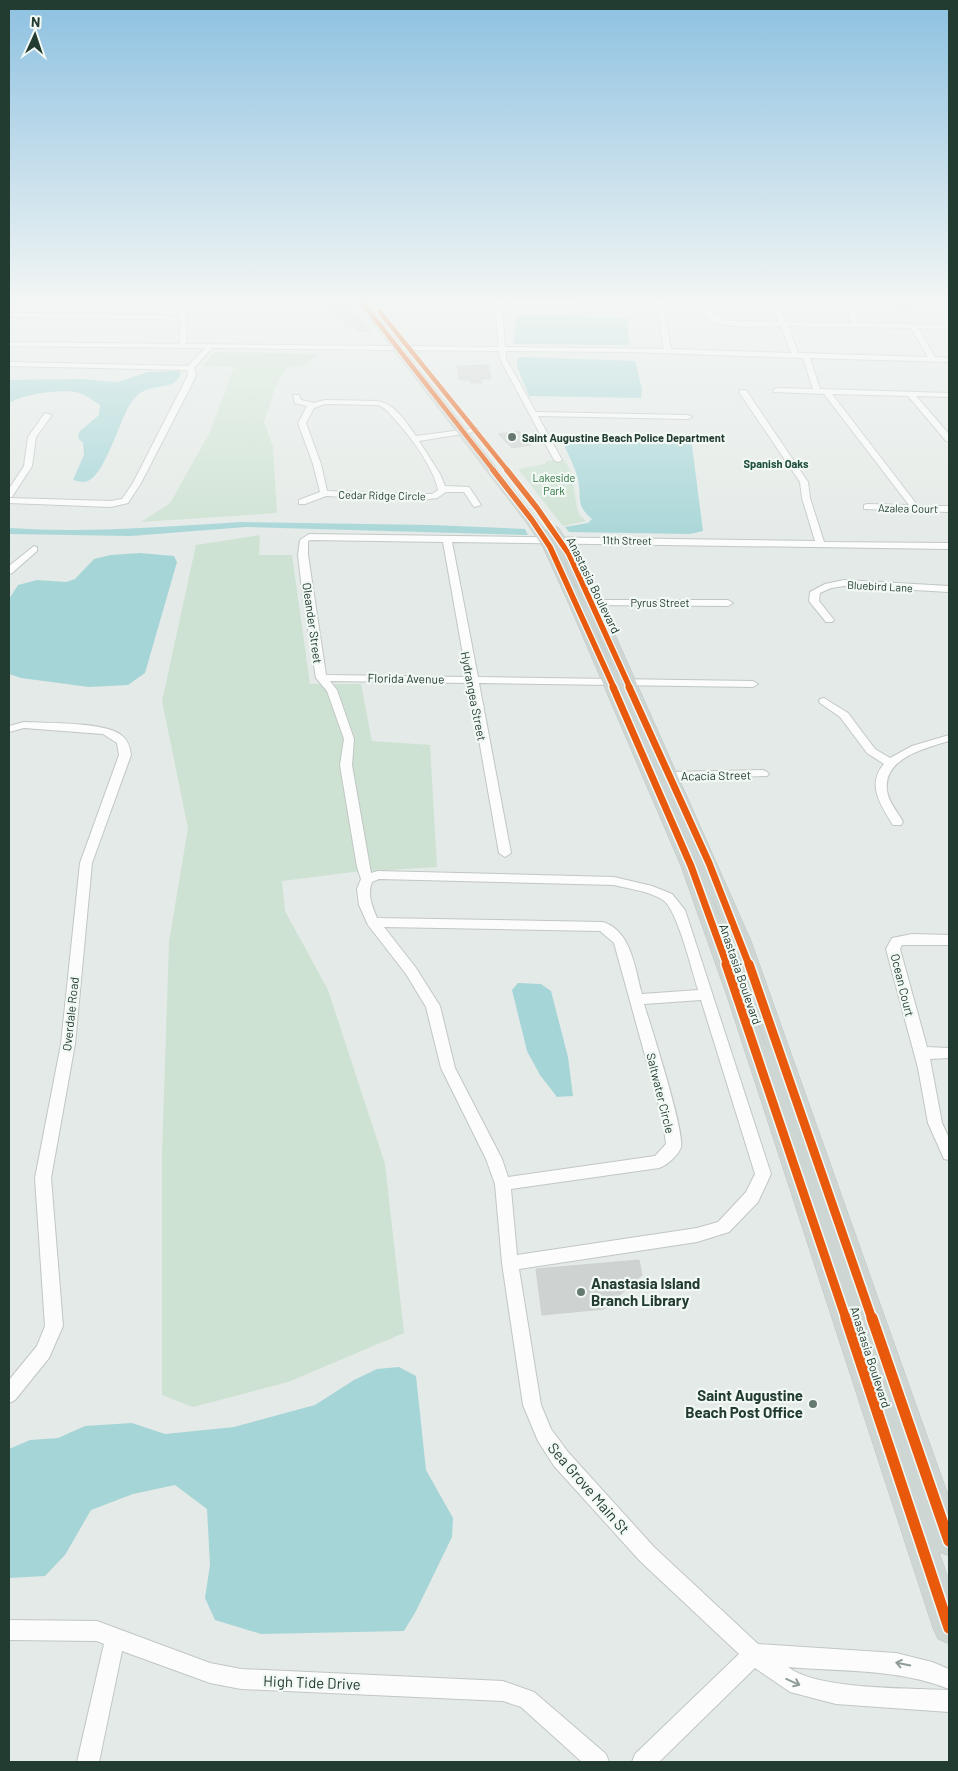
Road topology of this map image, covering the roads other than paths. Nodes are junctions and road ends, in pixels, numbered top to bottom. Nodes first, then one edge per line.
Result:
1 (188, 384) edge
2 (431, 384) edge
3 (516, 384) edge
4 (815, 384) edge
5 (777, 390) dead end
6 (817, 391) junction
7 (743, 392) dead end
8 (827, 392) junction
9 (910, 394) junction
10 (949, 395) edge
11 (296, 397) dead end
12 (394, 397) dead end
13 (384, 404) junction
14 (313, 405) junction
15 (534, 414) junction
16 (48, 415) dead end
17 (688, 417) dead end
18 (469, 431) junction
19 (414, 439) junction
20 (949, 439) edge
21 (558, 460) dead end
22 (442, 489) junction
23 (325, 493) junction
24 (9, 495) edge
25 (9, 501) edge
26 (302, 502) dead end
27 (477, 505) dead end
28 (867, 507) dead end
29 (915, 508) junction
30 (949, 509) edge
31 (305, 539) joint
32 (447, 540) junction
33 (546, 540) junction
34 (560, 540) junction
35 (820, 543) junction
36 (949, 546) edge
37 (34, 549) dead end
38 (9, 571) edge
39 (949, 589) edge
40 (592, 603) junction
41 (728, 603) dead end
42 (829, 620) dead end
43 (321, 678) junction
44 (473, 680) junction
45 (619, 682) junction
46 (753, 684) dead end
47 (824, 701) dead end
48 (10, 727) edge
49 (949, 738) edge
50 (890, 762) junction
51 (764, 774) dead end
52 (670, 776) junction
53 (897, 822) dead end
54 (505, 853) dead end
55 (367, 879) junction
56 (373, 922) junction
57 (402, 924) junction
58 (949, 940) edge
59 (387, 941) junction
60 (706, 994) junction
61 (636, 1000) junction
62 (920, 1052) junction
63 (949, 1053) edge
64 (949, 1154) edge
65 (503, 1184) junction
66 (510, 1263) junction
67 (9, 1394) edge
68 (949, 1541) edge
69 (949, 1628) edge
70 (9, 1630) edge
71 (115, 1638) junction
72 (754, 1654) junction
73 (949, 1679) edge
74 (949, 1701) edge
75 (88, 1762) edge
76 (598, 1762) edge
77 (643, 1762) edge

1 - 25 street
2 - 18 main road, Anastasia Boulevard
3 - 15 street
4 - 6 street
5 - 6 street
6 - 8 street
7 - 35 street
8 - 9 street
8 - 29 street
9 - 10 street
9 - 20 street
11 - 14 street
12 - 13 street
13 - 14 street
13 - 19 street, Cedar Ridge Circle
14 - 23 street, Cedar Ridge Circle
15 - 17 street
15 - 21 street
16 - 24 street
18 - 19 street
18 - 33 main road, Anastasia Boulevard
18 - 34 main road, Anastasia Boulevard
19 - 22 street, Cedar Ridge Circle
22 - 23 street, Cedar Ridge Circle
22 - 27 street
23 - 26 street
28 - 29 street, Azalea Court
29 - 30 street, Azalea Court
31 - 32 street, 11th Street
31 - 43 street, Oleander Street
32 - 33 street, 11th Street
32 - 44 street, Hydrangea Street
33 - 34 street, 11th Street
33 - 45 main road, Anastasia Boulevard
34 - 35 street, 11th Street
34 - 40 main road, Anastasia Boulevard
35 - 36 street, 11th Street
37 - 38 street
39 - 42 street, Bluebird Lane
40 - 41 street, Pyrus Street
40 - 45 main road, Anastasia Boulevard
43 - 44 street, Florida Avenue
43 - 55 street, Oleander Street
44 - 45 street, Florida Avenue
44 - 54 street, Hydrangea Street
45 - 46 street, Florida Avenue
45 - 52 main road, Anastasia Boulevard
45 - 69 main road, Anastasia Boulevard
47 - 50 street
48 - 67 street, Overdale Road
49 - 50 street
50 - 53 street
51 - 52 street, Acacia Street
52 - 68 main road, Anastasia Boulevard
55 - 56 street
55 - 60 street
56 - 57 street, Saltwater Circle
56 - 59 street
57 - 59 street
57 - 61 street, Saltwater Circle
58 - 62 street, Ocean Court
59 - 65 street
60 - 61 street
60 - 66 street
61 - 65 street, Saltwater Circle
62 - 63 street
62 - 64 street
65 - 66 street, Sea Grove Main St
66 - 72 street, Sea Grove Main St
70 - 71 street, High Tide Drive
71 - 75 street
71 - 76 street, High Tide Drive
73 -> 72 street
72 -> 74 street, Sea Grove Main St
72 - 77 street

